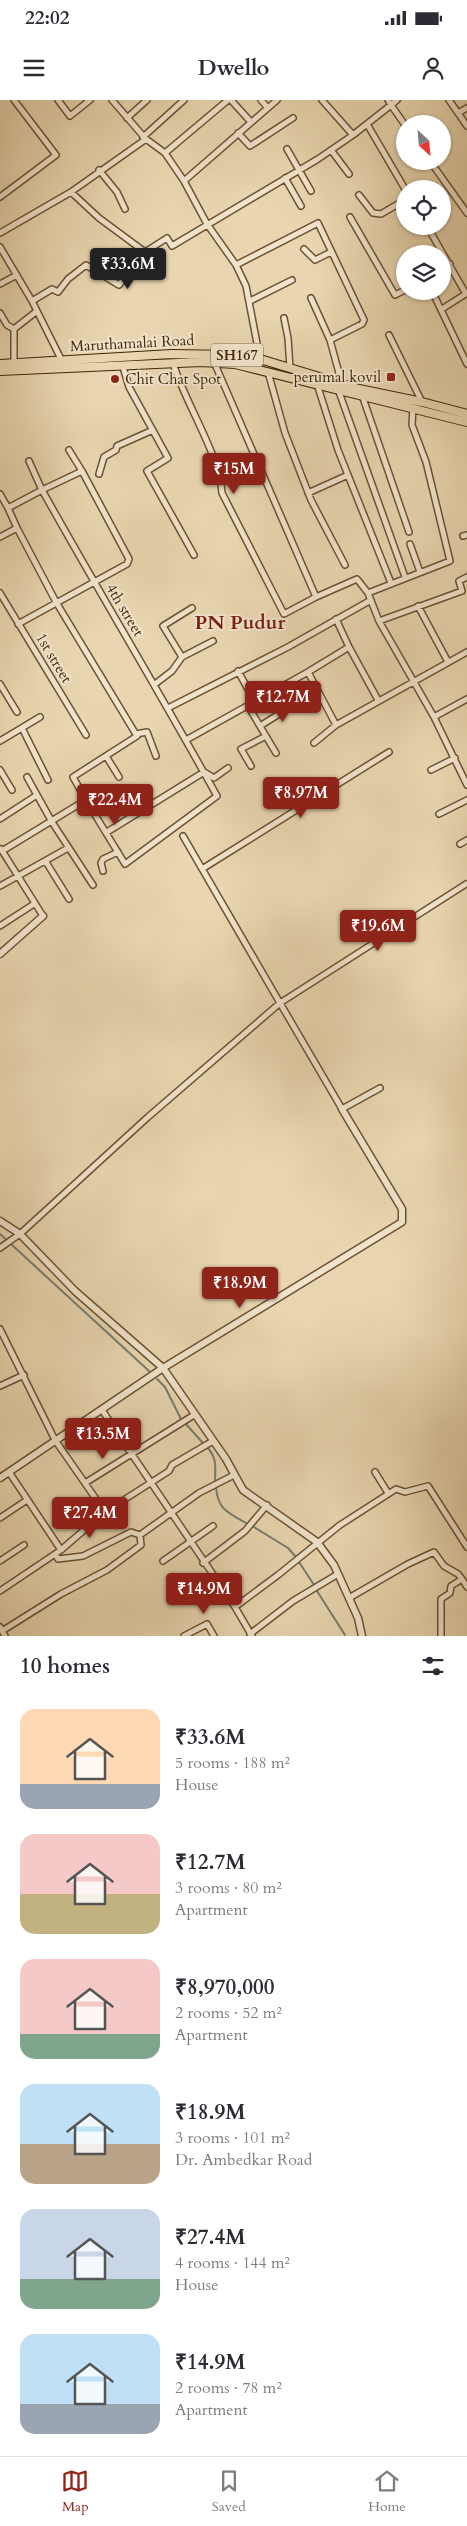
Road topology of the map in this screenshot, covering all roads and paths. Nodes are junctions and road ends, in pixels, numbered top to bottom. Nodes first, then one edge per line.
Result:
1 (14, 100) edge
2 (58, 100) edge
3 (90, 100) edge
4 (112, 100) edge
5 (148, 100) edge
6 (184, 100) edge
7 (229, 100) edge
8 (261, 100) edge
9 (277, 100) edge
10 (322, 100) edge
11 (397, 100) edge
12 (449, 100) edge
13 (390, 102) edge
14 (267, 107) junction
15 (467, 108) edge
16 (458, 113) junction
17 (398, 115) edge
18 (127, 118) junction
19 (293, 118) dead end
20 (250, 121) junction
21 (367, 124) junction
22 (467, 126) edge
23 (238, 133) junction
24 (353, 135) junction
25 (144, 138) junction
26 (287, 149) dead end
27 (331, 150) junction
28 (165, 153) junction
29 (99, 170) junction
30 (299, 170) junction
31 (436, 170) edge
32 (349, 174) dead end
33 (285, 178) junction
34 (400, 180) edge
35 (184, 181) junction
36 (311, 191) dead end
37 (71, 192) junction
38 (358, 194) dead end
39 (0, 197) edge
40 (396, 205) edge
41 (301, 206) dead end
42 (125, 209) dead end
43 (467, 213) edge
44 (350, 217) dead end
45 (207, 224) junction
46 (0, 233) edge
47 (0, 247) edge
48 (304, 249) dead end
49 (145, 252) junction
50 (332, 252) junction
51 (236, 265) junction
52 (451, 266) edge
53 (17, 275) junction
54 (292, 280) dead end
55 (0, 284) edge
56 (466, 293) edge
57 (396, 294) edge
58 (311, 298) dead end
59 (437, 300) edge
60 (32, 301) junction
61 (250, 301) junction
62 (442, 309) junction
63 (37, 311) junction
64 (0, 312) edge
65 (284, 318) dead end
66 (14, 329) junction
67 (390, 335) dead end
68 (330, 340) junction
69 (467, 346) edge
70 (460, 348) junction
71 (260, 359) junction
72 (214, 362) junction
73 (14, 363) junction
74 (173, 363) junction
75 (0, 364) edge
76 (63, 364) junction
77 (467, 364) edge
78 (124, 367) junction
79 (258, 368) junction
80 (290, 368) junction
81 (0, 371) edge
82 (268, 371) junction
83 (317, 383) junction
84 (340, 386) junction
85 (361, 395) junction
86 (422, 402) junction
87 (413, 407) junction
88 (467, 414) edge
89 (467, 422) edge
90 (154, 430) junction
91 (69, 450) dead end
92 (29, 461) dead end
93 (82, 471) junction
94 (99, 474) dead end
95 (348, 475) junction
96 (42, 490) junction
97 (308, 492) junction
98 (0, 494) edge
99 (8, 508) junction
100 (17, 528) junction
101 (409, 532) dead end
102 (0, 536) edge
103 (410, 544) dead end
104 (194, 555) dead end
105 (344, 565) dead end
106 (354, 572) dead end
107 (420, 572) junction
108 (405, 577) junction
109 (467, 577) edge
110 (357, 579) junction
111 (93, 582) junction
112 (391, 583) junction
113 (0, 593) edge
114 (368, 593) junction
115 (316, 597) junction
116 (371, 600) junction
117 (56, 602) junction
118 (418, 606) junction
119 (192, 608) dead end
120 (336, 620) junction
121 (379, 621) junction
122 (18, 624) junction
123 (213, 641) dead end
124 (349, 647) junction
125 (467, 652) edge
126 (182, 657) junction
127 (448, 662) junction
128 (238, 671) junction
129 (308, 672) junction
130 (415, 681) junction
131 (0, 684) edge
132 (155, 684) junction
133 (467, 699) edge
134 (378, 700) junction
135 (255, 702) junction
136 (295, 704) dead end
137 (248, 706) junction
138 (168, 708) junction
139 (17, 712) dead end
140 (40, 717) dead end
141 (434, 717) junction
142 (336, 725) junction
143 (260, 726) junction
144 (22, 728) junction
145 (136, 734) junction
146 (86, 735) dead end
147 (266, 736) junction
148 (186, 740) junction
149 (0, 741) edge
150 (314, 743) dead end
151 (389, 752) dead end
152 (276, 753) dead end
153 (106, 756) junction
154 (156, 756) dead end
155 (455, 758) junction
156 (251, 766) dead end
157 (228, 768) dead end
158 (0, 770) edge
159 (431, 770) dead end
160 (204, 772) junction
161 (27, 777) dead end
162 (119, 777) dead end
163 (48, 780) dead end
164 (467, 785) edge
165 (12, 790) dead end
166 (37, 795) junction
167 (86, 800) junction
168 (467, 800) edge
169 (438, 814) dead end
170 (0, 819) edge
171 (52, 822) junction
172 (107, 832) junction
173 (183, 836) dead end
174 (467, 840) edge
175 (460, 844) dead end
176 (68, 848) junction
177 (1, 850) edge
178 (118, 852) junction
179 (46, 862) junction
180 (202, 869) junction
181 (103, 871) dead end
182 (16, 877) junction
183 (466, 884) edge
184 (93, 885) dead end
185 (0, 886) edge
186 (69, 899) dead end
187 (34, 904) junction
188 (43, 916) joint
189 (0, 926) edge
190 (0, 954) edge
191 (280, 1003) junction
192 (380, 1088) dead end
193 (342, 1109) junction
194 (0, 1221) edge
195 (20, 1234) junction
196 (0, 1248) edge
197 (0, 1329) edge
198 (163, 1368) junction
199 (24, 1375) junction
200 (0, 1386) edge
201 (102, 1410) junction
202 (194, 1415) junction
203 (55, 1440) junction
204 (212, 1441) junction
205 (131, 1453) junction
206 (9, 1472) junction
207 (375, 1472) dead end
208 (234, 1475) junction
209 (0, 1478) edge
210 (150, 1482) junction
211 (85, 1483) junction
212 (388, 1493) junction
213 (27, 1500) junction
214 (267, 1505) junction
215 (105, 1512) junction
216 (171, 1513) junction
217 (0, 1518) edge
218 (213, 1526) dead end
219 (140, 1536) junction
220 (317, 1542) junction
221 (190, 1543) junction
222 (24, 1545) dead end
223 (467, 1547) edge
224 (61, 1550) junction
225 (55, 1554) junction
226 (0, 1560) edge
227 (163, 1561) dead end
228 (203, 1563) junction
229 (338, 1574) junction
230 (462, 1579) junction
231 (467, 1587) edge
232 (0, 1591) edge
233 (349, 1598) junction
234 (235, 1607) junction
235 (2, 1631) edge
236 (251, 1635) edge
237 (360, 1635) edge
238 (184, 1636) edge
239 (214, 1636) edge
240 (441, 1636) edge

1 - 39 street
2 - 3 street
4 - 18 street
5 - 18 street
6 - 25 street
7 - 20 street
7 - 28 street
8 - 14 street
9 - 14 street
10 - 24 street
11 - 13 street
12 - 16 street
13 - 17 street
13 - 21 street
14 - 20 street
15 - 16 street
16 - 22 street
18 - 25 street
19 - 23 street
20 - 23 street
21 - 24 street
21 - 34 street
23 - 35 street
24 - 27 street
25 - 28 street
25 - 29 street
26 - 30 street
27 - 30 street
27 - 32 street
28 - 35 street
29 - 37 street
29 - 42 street
30 - 33 street
30 - 36 street
31 - 43 street
33 - 41 street
33 - 45 street
35 - 45 street
37 - 46 street
37 - 49 street
38 - 40 street
44 - 57 street
45 - 49 street
45 - 51 street
47 - 53 street
48 - 50 street
49 - 60 street
50 - 51 street
50 - 68 street
51 - 61 street
52 - 56 street
53 - 55 street
53 - 60 street
54 - 61 street
56 - 62 street
58 - 68 street
59 - 62 street
60 - 63 street
61 - 71 street
62 - 70 street
63 - 66 street
63 - 76 street
64 - 66 street
65 - 80 street
66 - 73 street
67 - 86 street
68 - 84 street
69 - 70 street
70 - 77 street
71 - 76 main road, Maruthamalai Road / SH167
71 - 79 street
71 - 80 main road, Maruthamalai Road / SH167
72 - 74 main road, Maruthamalai Road / SH167
72 - 79 main road, Maruthamalai Road / SH167
72 - 115 street
73 - 75 main road, Maruthamalai Road / SH167
73 - 76 main road, Maruthamalai Road / SH167
74 - 78 main road, Maruthamalai Road / SH167
74 - 115 street
76 - 78 main road, Maruthamalai Road / SH167
76 - 81 main road, Maruthamalai Road / SH167
78 - 90 street
79 - 82 main road, Maruthamalai Road / SH167
80 - 84 main road, Maruthamalai Road / SH167
82 - 83 main road, Maruthamalai Road / SH167
82 - 97 street
83 - 84 main road, Maruthamalai Road / SH167
83 - 95 street
84 - 85 main road, Maruthamalai Road / SH167
84 - 86 main road, Maruthamalai Road / SH167
84 - 108 street
85 - 87 main road, Maruthamalai Road / SH167
85 - 101 street
86 - 88 main road, Maruthamalai Road / SH167
87 - 89 main road, Maruthamalai Road / SH167
87 - 107 street
90 - 94 street
90 - 104 street
91 - 93 street
92 - 96 street, 4th street
93 - 96 street
93 - 111 street
95 - 97 street
95 - 112 street
96 - 99 street
96 - 111 street, 4th street
97 - 105 street
98 - 99 street
99 - 100 street
100 - 102 street
100 - 117 street
103 - 107 street
106 - 110 street
107 - 108 street
108 - 112 street
109 - 118 street
110 - 114 street
110 - 115 street
111 - 117 street
111 - 132 street, 4th street
112 - 114 street
113 - 122 street, 1st street
114 - 116 street
116 - 120 street
116 - 121 street
117 - 122 street
117 - 145 street
118 - 121 street
118 - 127 street
119 - 126 street
120 - 124 street
120 - 128 street
121 - 130 street
122 - 146 street, 1st street
123 - 126 street
124 - 129 street
124 - 134 street
125 - 127 street
126 - 132 street
127 - 130 street
128 - 135 street
128 - 138 street
129 - 135 street
129 - 142 street
130 - 134 street
130 - 141 street
131 - 139 street
132 - 138 street, 4th street
133 - 141 street
134 - 142 street
135 - 137 street
136 - 143 street
137 - 143 street
137 - 148 street
138 - 148 street, 4th street
140 - 144 street
141 - 155 street
142 - 150 street
143 - 147 street
144 - 149 street
144 - 163 street
145 - 153 street
145 - 154 street
147 - 152 street
147 - 156 street
148 - 160 street, 4th street
151 - 180 street
153 - 162 street
153 - 167 street
155 - 159 street
155 - 164 street
157 - 160 street
158 - 165 street
160 - 172 street
160 - 178 street, 4th street
161 - 166 street
166 - 170 street
166 - 171 street
167 - 171 street
167 - 172 street
168 - 169 street
171 - 176 street
171 - 177 street
172 - 178 street
173 - 180 street
174 - 175 street
176 - 179 street
176 - 184 street
177 - 182 street
178 - 181 street
179 - 182 street
179 - 186 street
180 - 191 street
182 - 185 street
182 - 187 street
183 - 191 street
187 - 188 street
187 - 189 street
188 - 190 street
191 - 193 street
191 - 195 street
192 - 193 street
193 - 198 street
194 - 195 street
195 - 196 street
195 - 198 street
197 - 199 street
198 - 201 street
198 - 202 street
199 - 200 street
199 - 203 street
201 - 203 street
201 - 205 street
202 - 204 street
202 - 205 street
203 - 206 street
203 - 211 street
204 - 208 street
204 - 210 street
205 - 210 street
205 - 211 street
206 - 209 street
206 - 213 street
207 - 212 street
208 - 214 street
208 - 216 street
210 - 215 street
210 - 216 street
211 - 215 street
212 - 220 street
212 - 223 street
213 - 217 street
213 - 224 street
214 - 220 street
214 - 228 street
215 - 224 street
216 - 219 street
216 - 221 street
218 - 221 street
219 - 225 street
219 - 235 street
220 - 229 street
220 - 234 street
221 - 227 street
221 - 228 street
222 - 226 street
224 - 225 street
225 - 232 street
228 - 234 street
229 - 233 street
229 - 236 street
230 - 231 street
230 - 233 street
230 - 240 street
233 - 237 street
234 - 236 street
238 - 239 street

